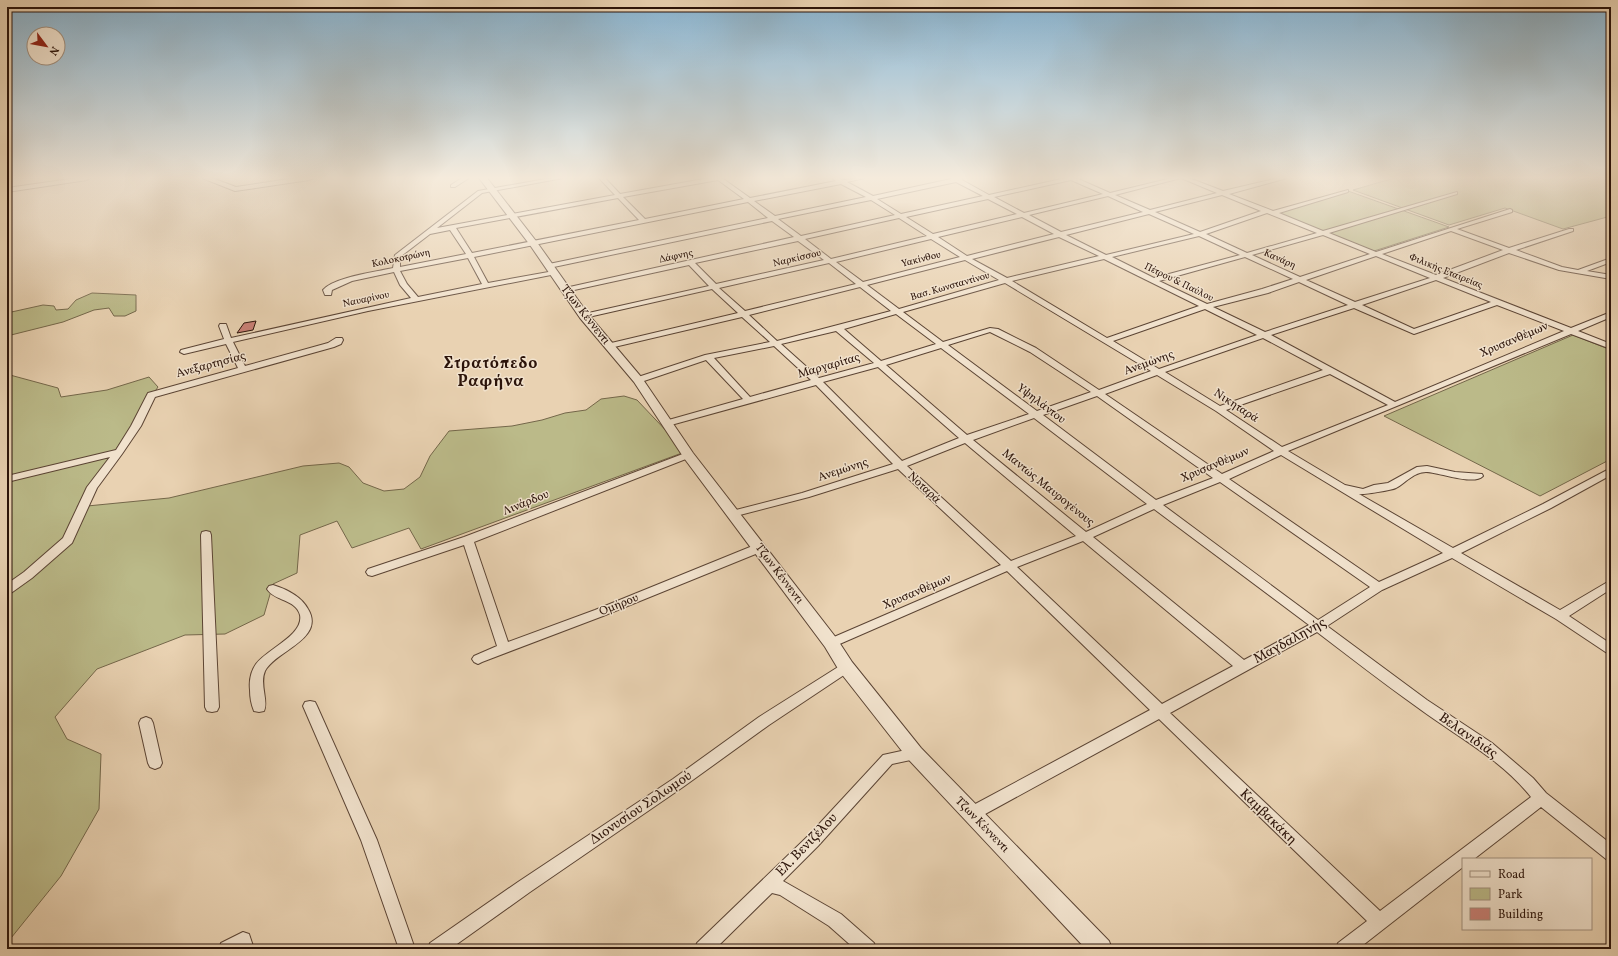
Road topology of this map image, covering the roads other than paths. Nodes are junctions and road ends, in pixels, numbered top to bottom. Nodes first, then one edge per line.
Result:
1 (440, 223) edge
2 (477, 223) edge
3 (518, 223) edge
4 (635, 223) edge
5 (754, 223) edge
6 (780, 223) edge
7 (874, 223) edge
8 (909, 223) edge
9 (989, 223) edge
10 (1039, 223) edge
11 (1109, 223) edge
12 (1174, 223) edge
13 (1237, 223) edge
14 (1297, 223) edge
15 (1357, 223) edge
16 (1472, 223) edge
17 (452, 228) junction
18 (1451, 229) junction
19 (1572, 230) dead end
20 (428, 232) junction
21 (1323, 233) junction
22 (1200, 234) junction
23 (1061, 235) junction
24 (931, 237) junction
25 (800, 238) junction
26 (533, 243) junction
27 (1510, 250) junction
28 (469, 254) junction
29 (1375, 254) junction
30 (1246, 255) junction
31 (1107, 257) junction
32 (966, 258) junction
33 (830, 260) junction
34 (1611, 260) edge
35 (691, 263) junction
36 (396, 270) junction
37 (552, 270) junction
38 (1576, 272) junction
39 (1611, 277) edge
40 (1436, 278) junction
41 (1298, 279) junction
42 (1154, 280) junction
43 (1005, 281) junction
44 (861, 284) junction
45 (486, 286) junction
46 (714, 287) junction
47 (565, 290) junction
48 (328, 293) dead end
49 (416, 300) junction
50 (1498, 302) junction
51 (1355, 305) junction
52 (1207, 306) junction
53 (898, 312) junction
54 (744, 314) junction
55 (1611, 314) edge
56 (584, 316) junction
57 (223, 326) dead end
58 (838, 328) junction
59 (1570, 330) junction
60 (1264, 334) junction
61 (228, 340) junction
62 (339, 340) dead end
63 (1105, 341) junction
64 (777, 343) junction
65 (942, 345) junction
66 (610, 346) junction
67 (1611, 347) edge
68 (184, 352) dead end
69 (708, 357) junction
70 (880, 364) junction
71 (243, 370) junction
72 (1332, 370) junction
73 (1159, 372) junction
74 (638, 380) junction
75 (818, 382) junction
76 (1098, 394) junction
77 (750, 401) junction
78 (1395, 405) junction
79 (1219, 409) junction
80 (1036, 415) junction
81 (668, 423) junction
82 (966, 439) junction
83 (1281, 451) junction
84 (119, 452) junction
85 (688, 454) junction
86 (900, 465) junction
87 (1611, 471) edge
88 (1478, 476) dead end
89 (1222, 478) junction
90 (7, 479) edge
91 (1339, 486) junction
92 (1154, 504) junction
93 (732, 514) junction
94 (206, 535) dead end
95 (1086, 536) junction
96 (468, 540) junction
97 (760, 548) junction
98 (1452, 553) junction
99 (1009, 566) junction
100 (372, 572) dead end
101 (1611, 584) edge
102 (1378, 587) junction
103 (273, 589) dead end
104 (7, 590) edge
105 (1560, 616) junction
106 (1318, 626) junction
107 (831, 643) junction
108 (504, 648) junction
109 (1611, 650) edge
110 (478, 659) dead end
111 (846, 667) junction
112 (1243, 667) junction
113 (310, 706) dead end
114 (212, 707) dead end
115 (259, 707) dead end
116 (1159, 711) junction
117 (146, 723) dead end
118 (915, 754) junction
119 (155, 763) dead end
120 (1541, 798) junction
121 (971, 814) junction
122 (1611, 854) edge
123 (769, 884) junction
124 (1378, 921) junction
125 (227, 949) edge
126 (246, 949) edge
127 (407, 949) edge
128 (436, 949) edge
129 (703, 949) edge
130 (868, 949) edge
131 (1101, 949) edge
132 (1344, 949) edge

1 - 20 street
2 - 17 street
3 - 26 street, Τζων Κέννεντι
4 - 26 street, Κολοκοτρώνη
5 - 37 street, Ναυαρίνου
6 - 25 street, Υψηλάντου
7 - 25 street, Δάφνης
8 - 24 street, Νικηταρά
9 - 24 street, Ναρκίσσου
10 - 23 street, Πέτρου & Παύλου
11 - 23 street, Υακίνθου
12 - 22 street, Κανάρη
13 - 22 street, Βασ. Κωνσταντίνου
14 - 21 street, Φιλικής Εταιρείας
15 - 21 street
16 - 18 street
17 - 20 street
17 - 28 street
18 - 27 street
18 - 29 street
19 - 27 street, Ανεμώνης
20 - 36 street
21 - 29 street, Φιλικής Εταιρείας
21 - 30 street
22 - 30 street, Κανάρη
22 - 31 street, Βασ. Κωνσταντίνου
23 - 31 street, Πέτρου & Παύλου
23 - 32 street, Υακίνθου
24 - 32 street, Νικηταρά
24 - 33 street, Ναρκίσσου
25 - 33 street, Υψηλάντου
25 - 35 street, Δάφνης
26 - 28 street, Κολοκοτρώνη
26 - 37 street, Τζων Κέννεντι
27 - 38 street
27 - 40 street, Ανεμώνης
28 - 36 street, Κολοκοτρώνη
28 - 45 street
29 - 40 street, Φιλικής Εταιρείας
29 - 41 street
30 - 41 street, Κανάρη
30 - 42 street
31 - 42 street, Πέτρου & Παύλου
31 - 43 street, Βασ. Κωνσταντίνου
32 - 43 street, Νικηταρά
32 - 44 street, Υακίνθου
33 - 44 street, Υψηλάντου
33 - 46 street, Ναρκίσσου
34 - 38 street
35 - 46 street, Νοταρά
35 - 47 street, Δάφνης
36 - 48 street, Κολοκοτρώνη
36 - 49 street
37 - 45 street, Ναυαρίνου
37 - 47 street, Τζων Κέννεντι
38 - 39 street
40 - 50 street, Φιλικής Εταιρείας
40 - 51 street, Ανεμώνης
41 - 51 street, Κανάρη
41 - 52 street
42 - 52 street, Πέτρου & Παύλου
43 - 53 street, Βασ. Κωνσταντίνου
43 - 63 street, Νικηταρά
44 - 53 street, Υψηλάντου
44 - 54 street, Υακίνθου
45 - 49 street, Ναυαρίνου
46 - 54 street, Νοταρά
46 - 56 street, Ναρκίσσου
47 - 56 street, Τζων Κέννεντι
49 - 61 street, Ναυαρίνου
50 - 51 street, Κανάρη
50 - 59 street, Φιλικής Εταιρείας
51 - 60 street, Ανεμώνης
52 - 60 street, Πέτρου & Παύλου
52 - 63 street
53 - 58 street, Βασ. Κωνσταντίνου
53 - 65 street, Υψηλάντου
54 - 64 street, Νοταρά
54 - 66 street, Υακίνθου
55 - 59 street, Χρυσανθέμων
56 - 66 street, Τζων Κέννεντι
57 - 61 street
58 - 64 street, Βασ. Κωνσταντίνου
58 - 70 street, Μαντώς Μαυρογένους
59 - 67 street, Φιλικής Εταιρείας
59 - 78 street, Χρυσανθέμων
60 - 72 street, Πέτρου & Παύλου
60 - 73 street, Ανεμώνης
61 - 68 street, Ναυαρίνου
61 - 71 street
62 - 71 street, Ανεξαρτησίας
63 - 73 street, Νικηταρά
64 - 69 street, Βασ. Κωνσταντίνου
64 - 75 street, Νοταρά
65 - 70 street, Μαργαρίτας
65 - 76 street, Μαργαρίτας
65 - 80 street, Υψηλάντου
66 - 74 street, Τζων Κέννεντι
69 - 74 street, Βασ. Κωνσταντίνου
69 - 77 street
70 - 75 street, Μαργαρίτας
70 - 82 street, Μαντώς Μαυρογένους
71 - 84 street, Ανεξαρτησίας
72 - 78 street, Πέτρου & Παύλου
72 - 79 street
73 - 76 street, Ανεμώνης
73 - 79 street, Νικηταρά
74 - 81 street, Τζων Κέννεντι
75 - 77 street, Μαργαρίτας
75 - 86 street, Νοταρά
76 - 80 street, Ανεμώνης
76 - 89 street
77 - 81 street, Μαργαρίτας
78 - 83 street, Χρυσανθέμων
79 - 83 street, Νικηταρά
80 - 82 street, Ανεμώνης
80 - 92 street, Υψηλάντου
81 - 85 street, Τζων Κέννεντι
82 - 86 street, Ανεμώνης
82 - 95 street, Μαντώς Μαυρογένους
83 - 89 street, Χρυσανθέμων
83 - 91 street, Νικηταρά
84 - 90 street
84 - 104 street, Ανεξαρτησίας
85 - 93 street, Τζων Κέννεντι
85 - 96 street, Λινάρδου
86 - 93 street, Ανεμώνης
86 - 99 street, Νοταρά
87 - 98 street, Μαγδαληνής
88 - 91 street
89 - 92 street, Χρυσανθέμων
89 - 102 street
91 - 98 street, Νικηταρά
92 - 95 street, Χρυσανθέμων
92 - 106 street, Υψηλάντου
93 - 97 street, Τζων Κέννεντι
94 - 114 street
95 - 99 street, Χρυσανθέμων
95 - 112 street, Μαντώς Μαυρογένους
96 - 100 street, Λινάρδου
96 - 108 street
97 - 107 street, Τζων Κέννεντι
97 - 108 street, Ομήρου
98 - 102 street, Μαγδαληνής
98 - 105 street, Νικηταρά
99 - 107 street, Χρυσανθέμων
99 - 116 street, Νοταρά
101 - 105 street
102 - 106 street, Μαγδαληνής
103 - 115 street
105 - 109 street, Νικηταρά
106 - 112 street, Μαγδαληνής
106 - 120 street, Βελανιδιάς
107 - 111 street, Τζων Κέννεντι
108 - 110 street, Ομήρου
111 - 118 street, Τζων Κέννεντι
111 - 128 street, Διονυσίου Σολωμού
112 - 116 street, Μαγδαληνής
113 - 127 street
116 - 121 street, Μαγδαληνής
116 - 124 street, Καμβακάκη
117 - 119 street
118 - 121 street, Τζων Κέννεντι
118 - 123 street, Ελ. Βενιζέλου
120 - 122 street, Βελανιδιάς
120 - 124 street
121 - 131 street, Τζων Κέννεντι
123 - 129 street, Ελ. Βενιζέλου
123 - 130 street
124 - 132 street
125 - 126 street

